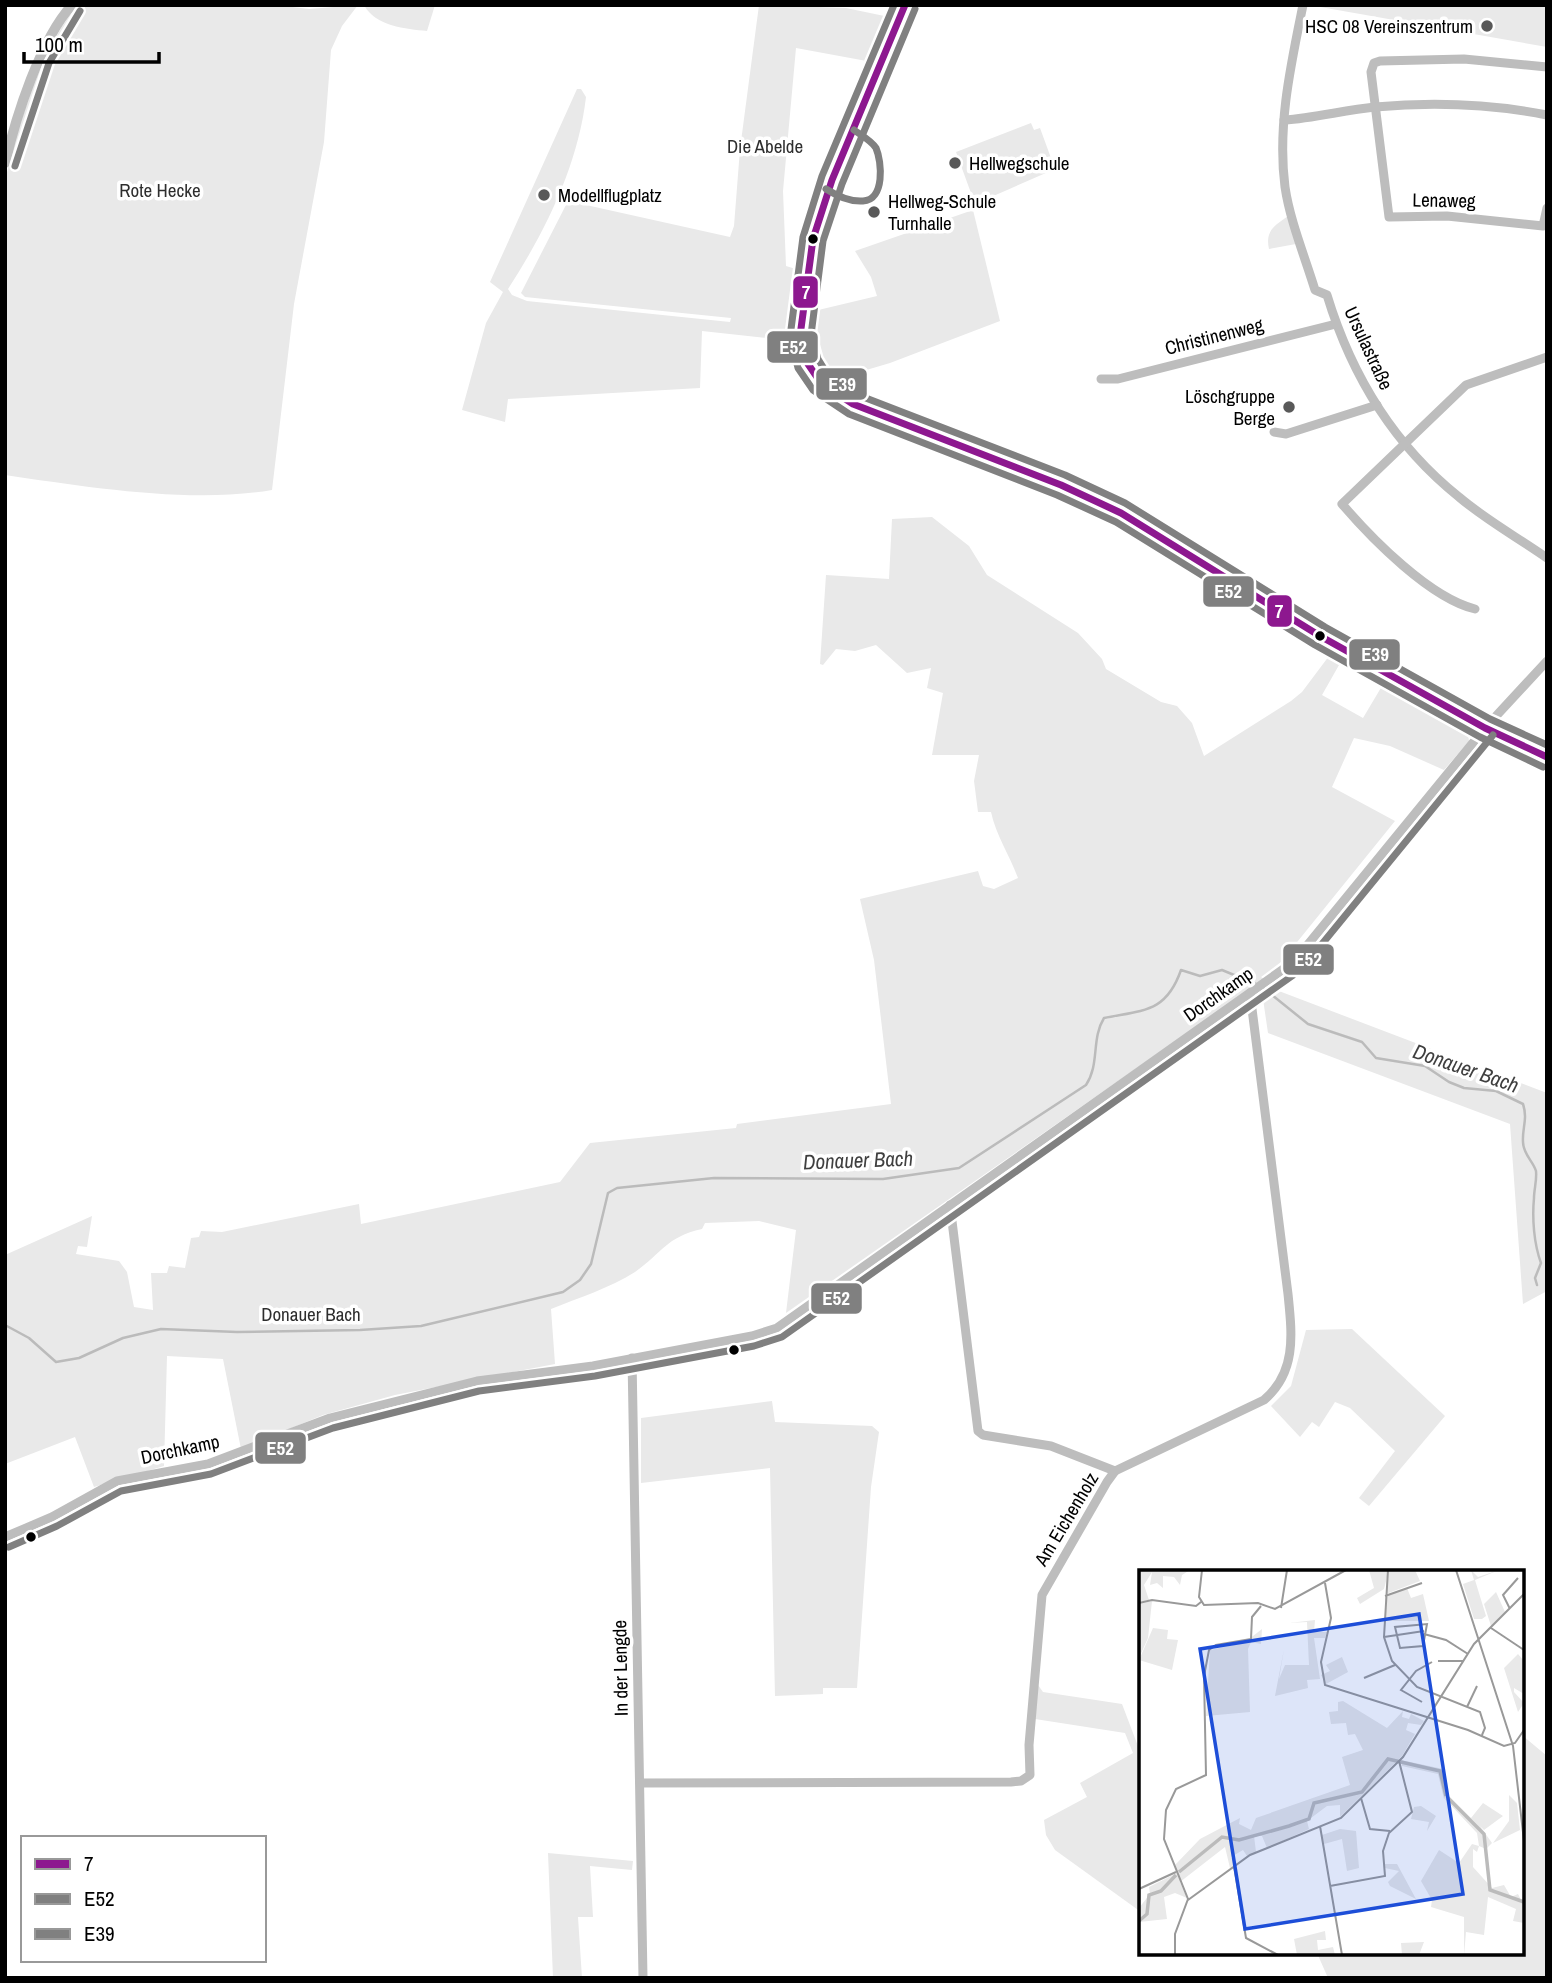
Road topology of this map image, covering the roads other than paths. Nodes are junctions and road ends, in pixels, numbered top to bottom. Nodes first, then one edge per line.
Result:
1 (72, 5) edge
2 (905, 5) edge
3 (1303, 5) edge
4 (1547, 67) edge
5 (1376, 107) junction
6 (1547, 115) edge
7 (1284, 120) junction
8 (5, 163) edge
9 (1547, 208) edge
10 (1336, 324) junction
11 (1547, 357) edge
12 (1101, 379) dead end
13 (1377, 405) junction
14 (1274, 432) dead end
15 (1404, 445) junction
16 (1547, 558) edge
17 (1475, 609) dead end
18 (1547, 661) edge
19 (1485, 729) junction
20 (1547, 757) edge
21 (1257, 988) junction
22 (950, 1205) junction
23 (632, 1359) junction
24 (1115, 1471) junction
25 (5, 1537) edge
26 (640, 1783) junction
27 (643, 1978) edge

1 - 8 street
2 - 19 street
3 - 7 street, Ursulastraße
4 - 5 street, Lenaweg
5 - 6 street
5 - 7 street
5 - 9 street, Lenaweg
7 - 10 street, Ursulastraße
10 - 12 street, Christinenweg
10 - 13 street, Ursulastraße
11 - 15 street
13 - 14 street
13 - 15 street, Ursulastraße
15 - 16 street, Ursulastraße
15 - 17 street
18 - 19 street, Dorchkamp
19 - 20 street
19 - 21 street, Dorchkamp
21 - 22 street, Dorchkamp
21 - 24 street, Am Eichenholz
22 - 23 street, Dorchkamp
22 - 24 street
23 - 25 street, Dorchkamp
23 - 26 street, In der Lengde
24 - 26 street, Am Eichenholz
26 - 27 street, In der Lengde

